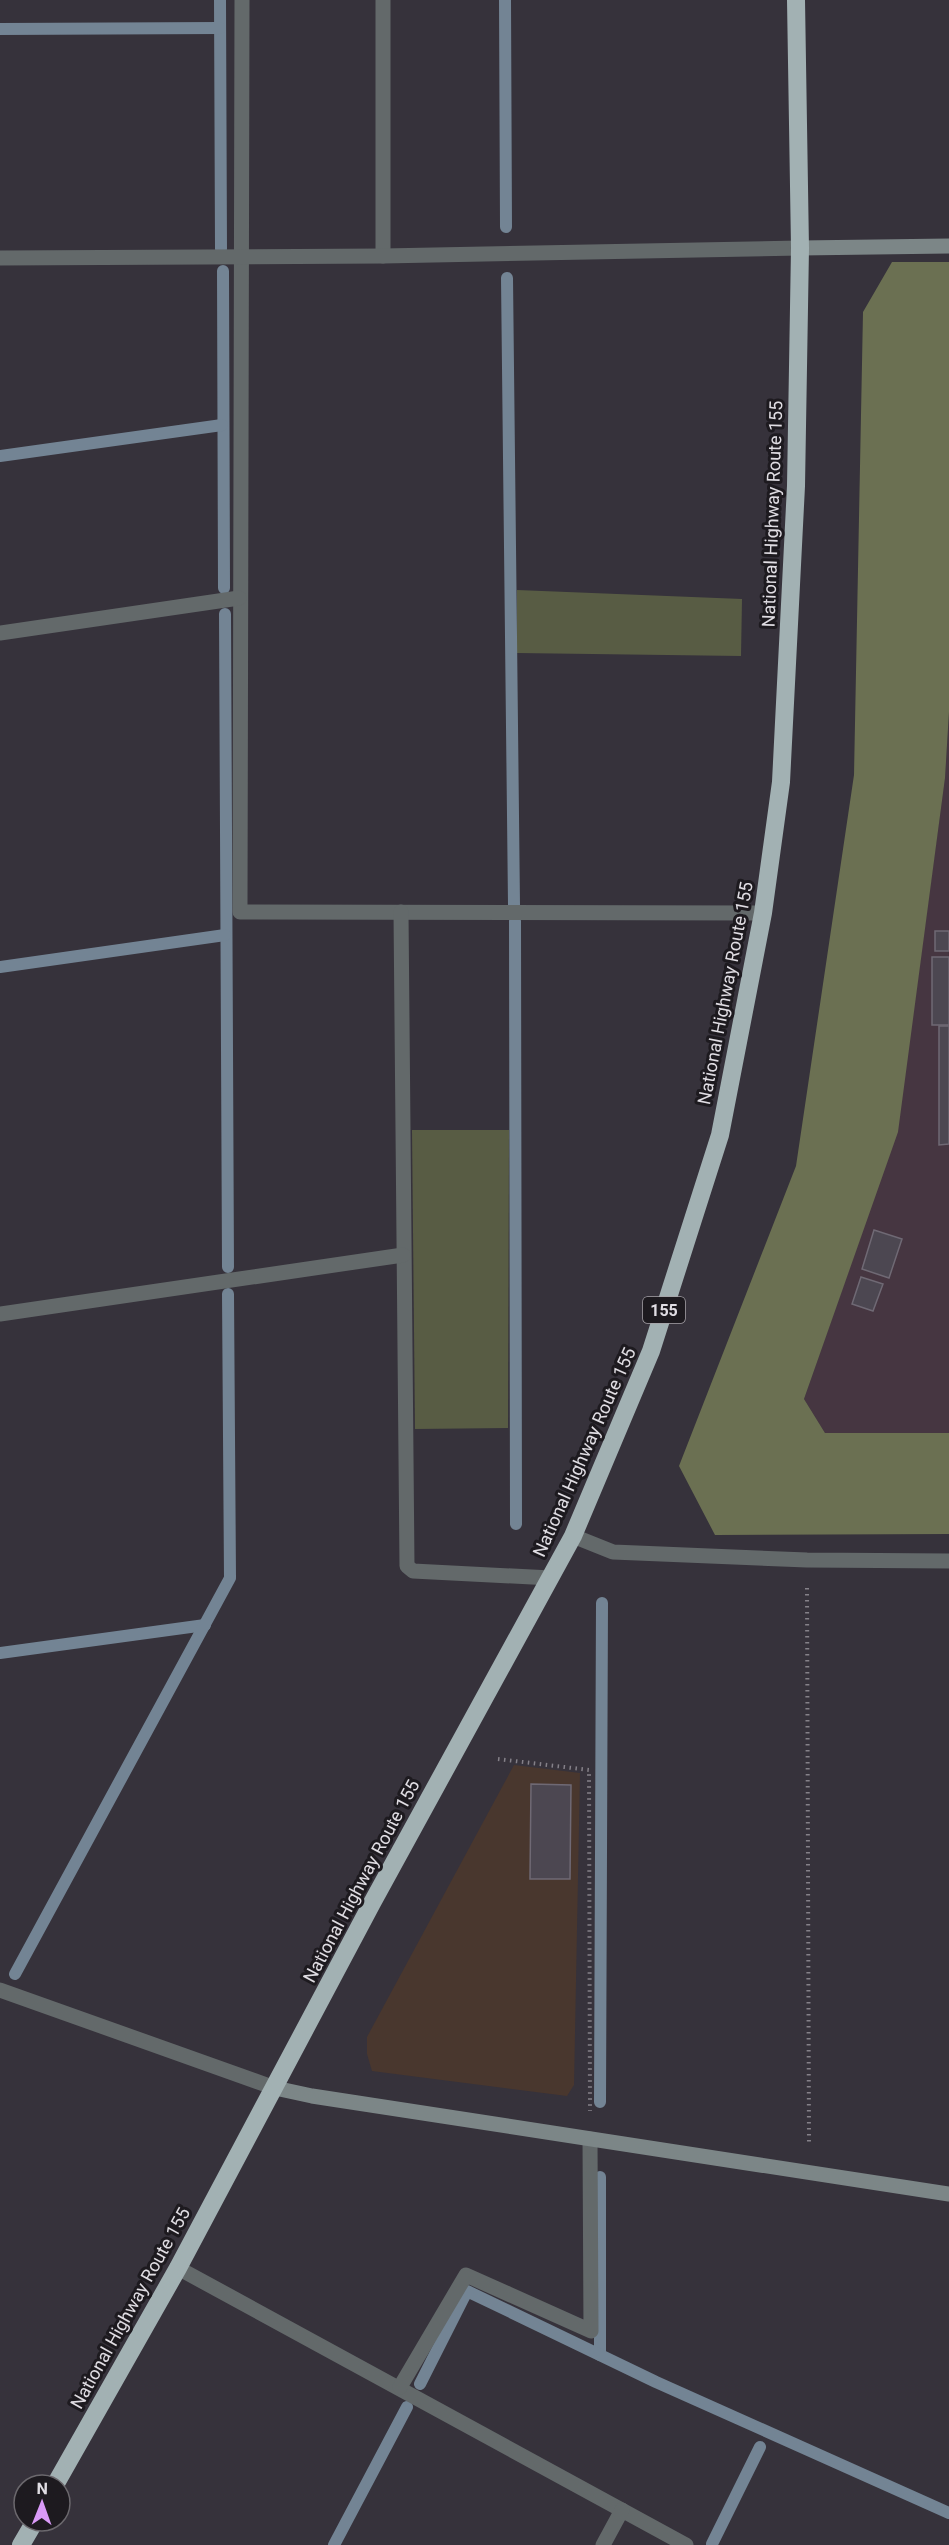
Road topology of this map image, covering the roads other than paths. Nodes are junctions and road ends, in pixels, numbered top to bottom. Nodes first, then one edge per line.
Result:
1 (242, 0) edge
2 (383, 0) edge
3 (796, 0) edge
4 (949, 246) edge
5 (800, 248) junction
6 (242, 256) junction
7 (383, 256) junction
8 (0, 258) edge
9 (239, 598) junction
10 (0, 633) edge
11 (401, 912) junction
12 (763, 913) junction
13 (403, 1255) junction
14 (0, 1314) edge
15 (573, 1536) junction
16 (949, 1561) edge
17 (551, 1578) junction
18 (0, 1990) edge
19 (275, 2088) junction
20 (590, 2139) junction
21 (949, 2194) edge
22 (178, 2268) junction
23 (400, 2388) junction
24 (62, 2473) edge
25 (622, 2510) junction
26 (603, 2545) edge
27 (686, 2545) edge

1 - 6 street
2 - 7 street
3 - 5 highway, National Highway Route 155 / 155
4 - 5 street
5 - 7 street
5 - 12 highway, National Highway Route 155 / 155
6 - 7 street
6 - 8 street
6 - 9 street
9 - 10 street
9 - 11 street
11 - 12 street
11 - 13 street
12 - 15 highway, National Highway Route 155 / 155
13 - 14 street
13 - 17 street
15 - 16 street
15 - 17 highway, National Highway Route 155 / 155
17 - 19 highway, National Highway Route 155 / 155
18 - 19 street
19 - 20 street
19 - 22 highway, National Highway Route 155 / 155
20 - 21 street
20 - 23 street
22 - 23 street
22 - 24 highway, National Highway Route 155 / 155
23 - 25 street
25 - 26 street
25 - 27 street

